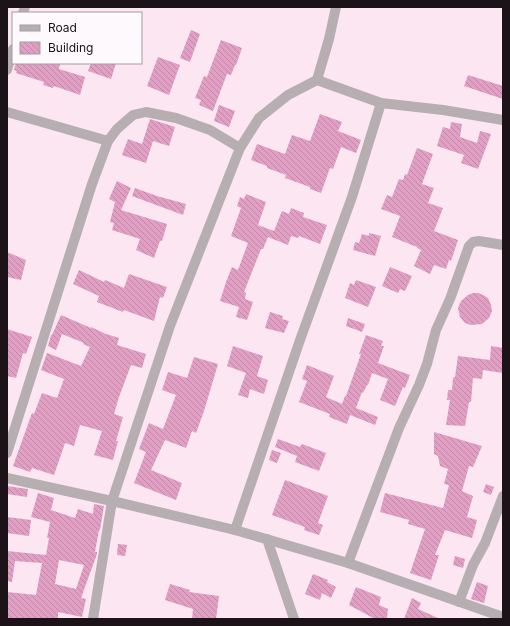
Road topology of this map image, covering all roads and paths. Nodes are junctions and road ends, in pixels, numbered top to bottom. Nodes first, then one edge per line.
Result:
1 (336, 7) edge
2 (12, 52) edge
3 (7, 70) edge
4 (317, 80) junction
5 (382, 103) junction
6 (7, 112) edge
7 (503, 120) edge
8 (108, 141) junction
9 (240, 148) junction
10 (503, 245) edge
11 (7, 453) edge
12 (7, 478) edge
13 (503, 496) edge
14 (112, 501) junction
15 (235, 530) junction
16 (267, 539) junction
17 (348, 563) junction
18 (458, 602) junction
19 (503, 617) edge
20 (93, 619) edge
21 (294, 619) edge

1 - 4 street
2 - 3 street
4 - 5 street
4 - 9 street
5 - 7 street
5 - 15 street
6 - 8 street
8 - 9 street
8 - 11 street
9 - 14 street
10 - 17 street
12 - 14 street
13 - 18 street
14 - 15 street
14 - 20 street
15 - 16 street
16 - 17 street
16 - 21 street
17 - 18 street
18 - 19 street

